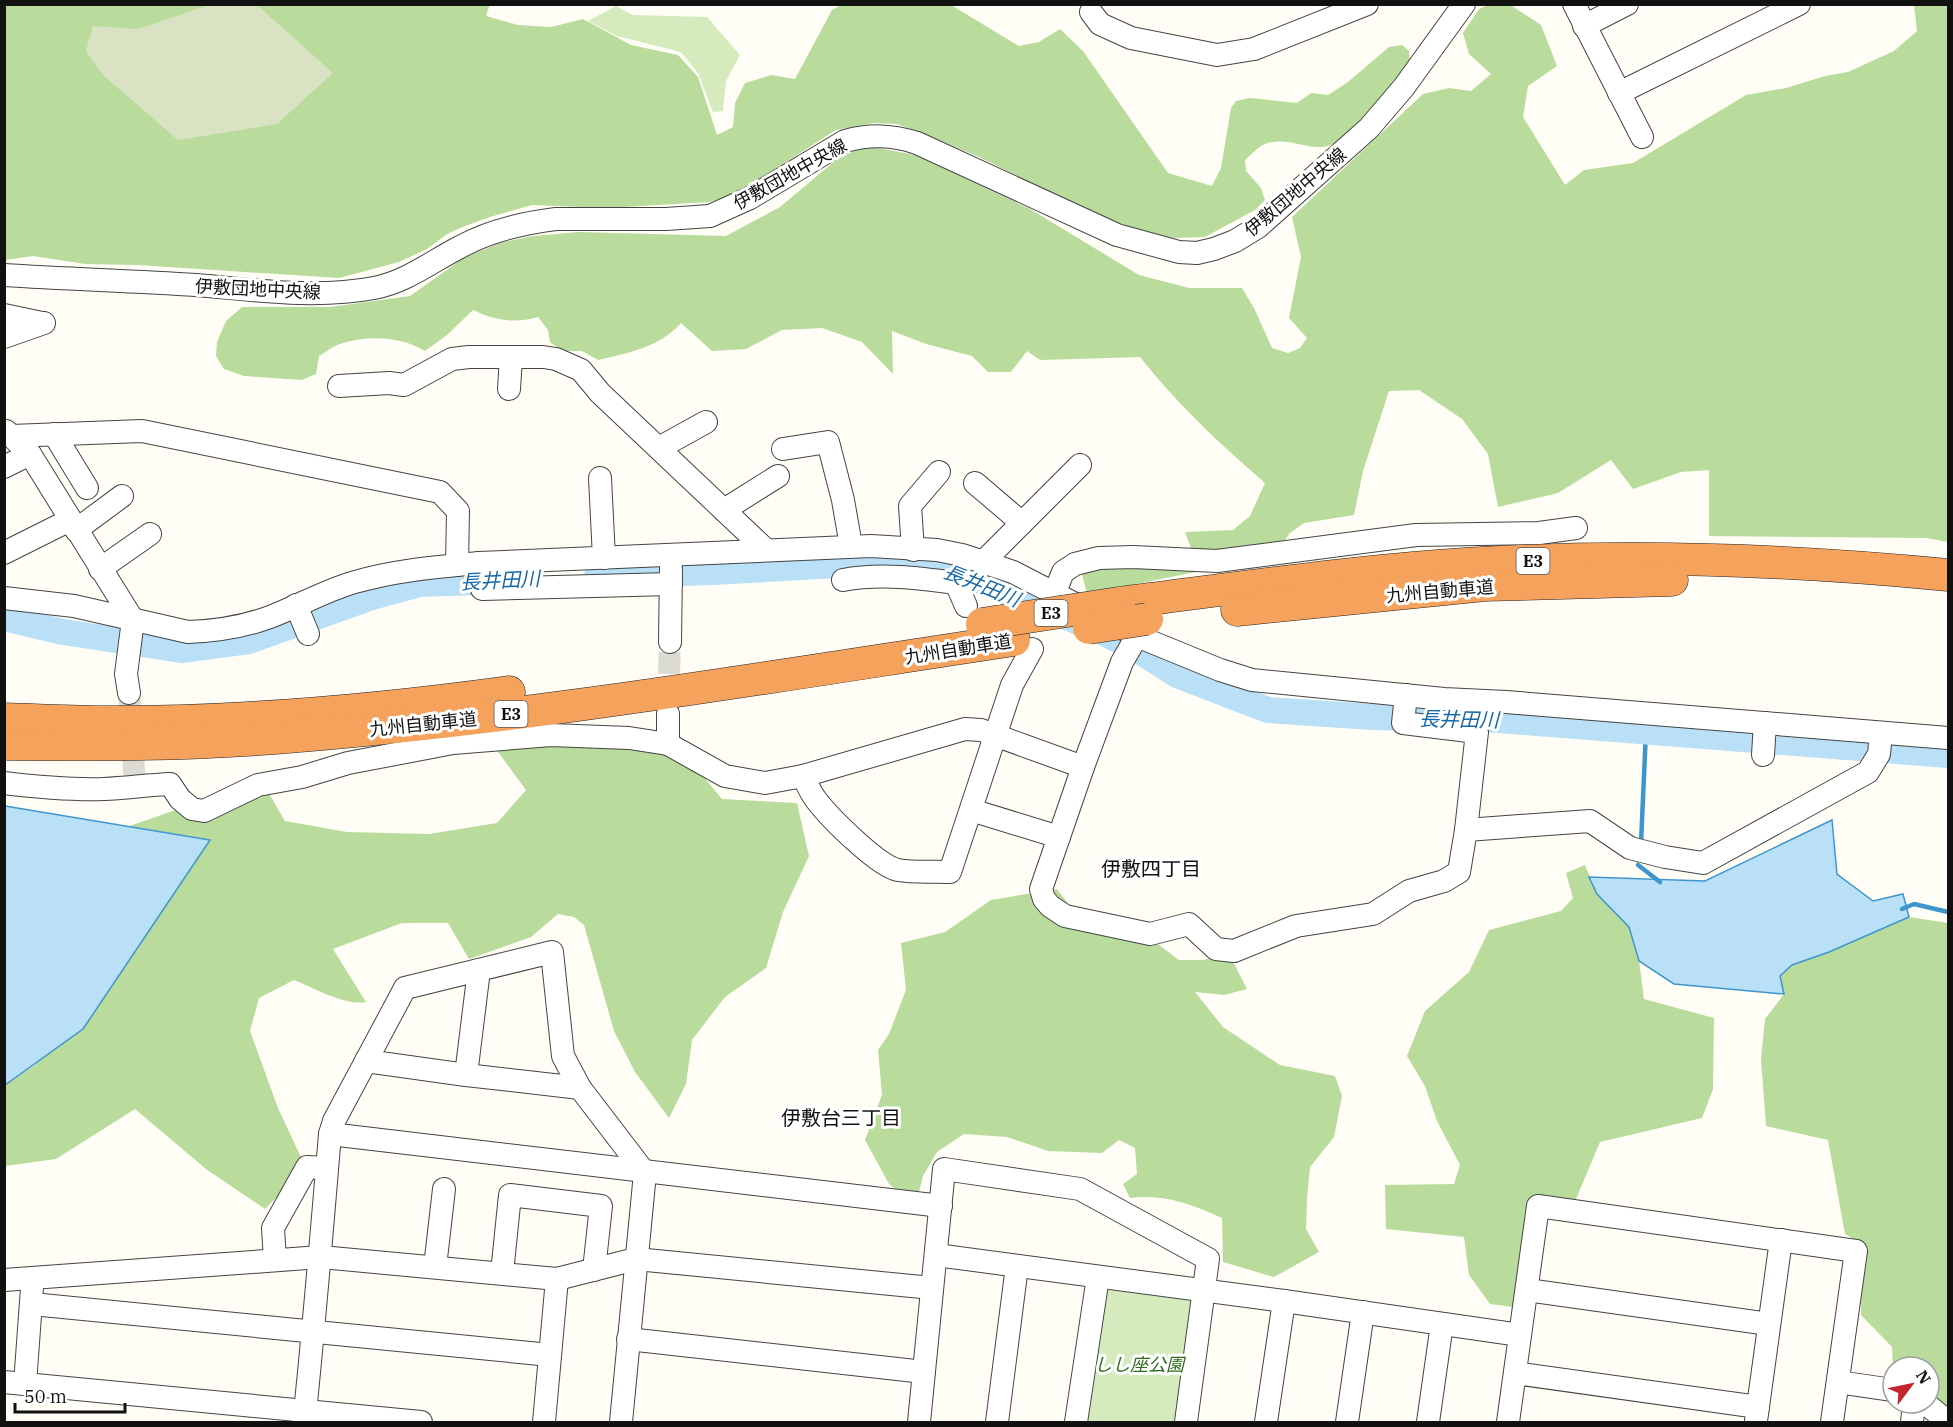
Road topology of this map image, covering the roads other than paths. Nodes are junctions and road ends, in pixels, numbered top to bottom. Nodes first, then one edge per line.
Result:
1 (1367, 4) edge
2 (1464, 4) edge
3 (1574, 4) edge
4 (1627, 4) edge
5 (1799, 4) edge
6 (1094, 7) edge
7 (1584, 26) junction
8 (1619, 93) junction
9 (1642, 137) dead end
10 (4, 275) edge
11 (4, 315) edge
12 (4, 337) edge
13 (511, 357) junction
14 (339, 386) dead end
15 (509, 389) dead end
16 (706, 422) dead end
17 (8, 433) edge
18 (54, 434) junction
19 (659, 448) junction
20 (783, 450) dead end
21 (30, 454) junction
22 (1080, 465) dead end
23 (4, 467) edge
24 (939, 472) dead end
25 (778, 476) dead end
26 (600, 478) dead end
27 (975, 483) dead end
28 (87, 488) dead end
29 (122, 496) dead end
30 (724, 510) junction
31 (1022, 523) junction
32 (73, 525) junction
33 (1576, 528) dead end
34 (150, 534) dead end
35 (851, 546) junction
36 (765, 549) junction
37 (913, 550) junction
38 (4, 554) edge
39 (962, 555) junction
40 (670, 556) junction
41 (604, 558) junction
42 (984, 561) junction
43 (468, 564) junction
44 (100, 568) junction
45 (1948, 575) edge
46 (843, 580) dead end
47 (956, 583) junction
48 (671, 584) junction
49 (1055, 592) junction
50 (1948, 597) edge
51 (4, 598) edge
52 (296, 605) junction
53 (974, 615) junction
54 (133, 624) junction
55 (308, 634) dead end
56 (1135, 640) junction
57 (670, 642) tunnel mouth
58 (1023, 645) junction
59 (127, 684) tunnel mouth
60 (1406, 695) junction
61 (668, 714) tunnel mouth
62 (4, 719) edge
63 (1765, 723) junction
64 (995, 736) junction
65 (1948, 738) edge
66 (1880, 743) junction
67 (4, 744) edge
68 (668, 744) junction
69 (1762, 755) dead end
70 (1083, 766) junction
71 (803, 777) junction
72 (4, 783) edge
73 (971, 810) junction
74 (1466, 830) junction
75 (1059, 837) junction
76 (478, 970) junction
77 (366, 1061) junction
78 (466, 1075) junction
79 (580, 1088) junction
80 (330, 1134) junction
81 (327, 1168) junction
82 (645, 1173) junction
83 (444, 1189) dead end
84 (941, 1206) junction
85 (1781, 1240) junction
86 (936, 1255) junction
87 (321, 1257) junction
88 (636, 1259) junction
89 (275, 1260) junction
90 (1017, 1266) junction
91 (435, 1267) junction
92 (594, 1270) junction
93 (502, 1273) junction
94 (1098, 1276) junction
95 (33, 1278) junction
96 (557, 1279) junction
97 (4, 1280) edge
98 (933, 1288) junction
99 (1527, 1290) junction
100 (1203, 1291) junction
101 (1284, 1301) junction
102 (32, 1304) junction
103 (1363, 1312) junction
104 (1442, 1324) junction
105 (1769, 1324) junction
106 (311, 1332) junction
107 (1520, 1335) junction
108 (628, 1339) junction
109 (550, 1355) junction
110 (924, 1372) junction
111 (1515, 1373) junction
112 (1838, 1382) junction
113 (15, 1383) edge
114 (1881, 1387) edge
115 (1756, 1415) edge
116 (304, 1417) edge
117 (421, 1422) edge
118 (544, 1422) edge
119 (621, 1422) edge
120 (919, 1422) edge
121 (997, 1422) edge
122 (1076, 1422) edge
123 (1186, 1422) edge
124 (1266, 1422) edge
125 (1347, 1422) edge
126 (1428, 1422) edge
127 (1508, 1422) edge
128 (1832, 1422) edge

1 - 6 street
2 - 10 street, 伊敷団地中央線
3 - 7 street
4 - 7 street
5 - 8 street
7 - 8 street
8 - 9 street
11 - 12 street
13 - 14 street
13 - 15 street
13 - 19 street
16 - 19 street
17 - 18 street
17 - 21 street
18 - 28 street
18 - 43 street
19 - 30 street
20 - 35 street
21 - 23 street
21 - 32 street
22 - 31 street
24 - 37 street
25 - 30 street
26 - 41 street
27 - 31 street
29 - 32 street
30 - 36 street
31 - 42 street
32 - 38 street
32 - 44 street
33 - 49 street
34 - 44 street
35 - 36 street
35 - 37 street
36 - 40 street
37 - 39 street
39 - 42 street
39 - 47 street
40 - 41 street
40 - 48 street
41 - 43 street
42 - 49 street
43 - 48 street
43 - 52 street
44 - 54 street
45 - 53 highway, 九州自動車道 / E3, bridge
46 - 47 street
47 - 53 street
48 - 57 street
49 - 56 street
50 - 56 highway, 九州自動車道 / E3
51 - 54 street
52 - 54 street
52 - 55 street
53 - 62 highway, 九州自動車道 / E3
54 - 59 street
56 - 58 highway, 九州自動車道 / E3, bridge
56 - 60 street
56 - 70 street
58 - 64 street
58 - 67 highway, 九州自動車道 / E3
60 - 63 street
60 - 74 street
61 - 68 street
63 - 66 street
63 - 69 street
64 - 70 street
64 - 71 street
64 - 73 street
65 - 66 street
66 - 74 street
68 - 71 street
68 - 72 street
70 - 75 street
71 - 73 street
73 - 75 street
74 - 75 street
76 - 77 street
76 - 78 street
76 - 79 street
77 - 78 street
77 - 80 street
78 - 79 street
79 - 82 street
80 - 81 street
80 - 82 street
81 - 87 street
81 - 89 street
82 - 84 street
82 - 88 street
83 - 91 street
84 - 86 street
84 - 100 street
85 - 99 street
85 - 105 street
85 - 112 street
86 - 90 street
86 - 98 street
87 - 89 street
87 - 91 street
87 - 106 street
88 - 92 street
88 - 98 street
88 - 108 street
89 - 95 street
90 - 94 street
90 - 121 street
91 - 93 street
92 - 93 street
92 - 96 street
93 - 96 street
94 - 100 street
94 - 122 street
95 - 97 street
95 - 102 street
96 - 109 street
98 - 110 street
99 - 105 street
99 - 107 street
100 - 101 street
100 - 123 street
101 - 103 street
101 - 124 street
102 - 106 street
102 - 113 street
103 - 104 street
103 - 125 street
104 - 107 street
104 - 126 street
105 - 115 street
106 - 109 street
106 - 116 street
107 - 111 street
108 - 110 street
108 - 119 street
109 - 118 street
110 - 120 street
111 - 115 street
111 - 127 street
112 - 114 street
112 - 128 street
113 - 116 street
116 - 117 street

